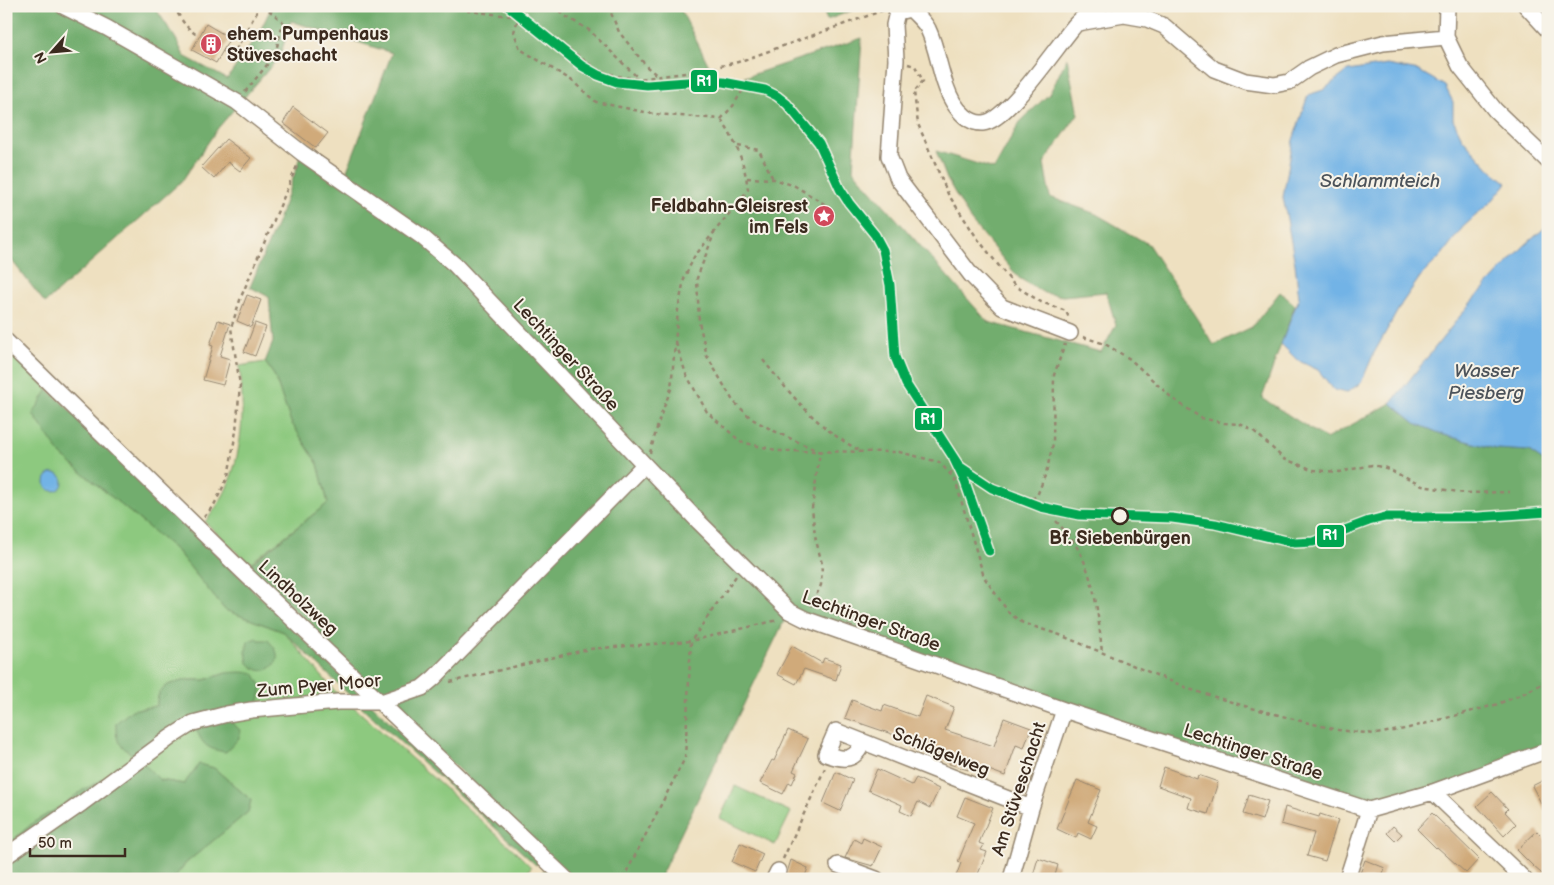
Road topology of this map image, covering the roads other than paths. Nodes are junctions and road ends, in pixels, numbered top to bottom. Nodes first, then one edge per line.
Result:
1 (63, 6) edge
2 (1096, 6) edge
3 (1447, 6) edge
4 (1526, 6) edge
5 (1077, 24) junction
6 (1548, 30) edge
7 (1446, 37) junction
8 (1548, 161) edge
9 (1070, 333) road end
10 (6, 341) edge
11 (644, 465) junction
12 (381, 702) junction
13 (1064, 710) junction
14 (864, 742) junction
15 (1548, 750) edge
16 (1433, 792) junction
17 (1031, 808) junction
18 (1370, 810) junction
19 (6, 856) edge
20 (838, 864) dead end
21 (566, 879) edge
22 (876, 879) edge
23 (1010, 879) edge
24 (1347, 879) edge
25 (1524, 879) edge

1 - 11 street, Lechtinger Straße
2 - 5 street
3 - 7 street
4 - 6 street
5 - 7 street
5 - 9 street
7 - 8 street
10 - 12 street, Lindholzweg
11 - 12 street, Zum Pyer Moor
11 - 13 street, Lechtinger Straße
12 - 19 street, Zum Pyer Moor
12 - 21 street, Lindholzweg
13 - 17 street, Am Stüveschacht
13 - 18 street, Lechtinger Straße
14 - 14 street, Schlägelweg
14 - 17 street, Schlägelweg
15 - 16 street
16 - 18 street
16 - 25 street
17 - 23 street, Am Stüveschacht
18 - 24 street
20 - 22 street

